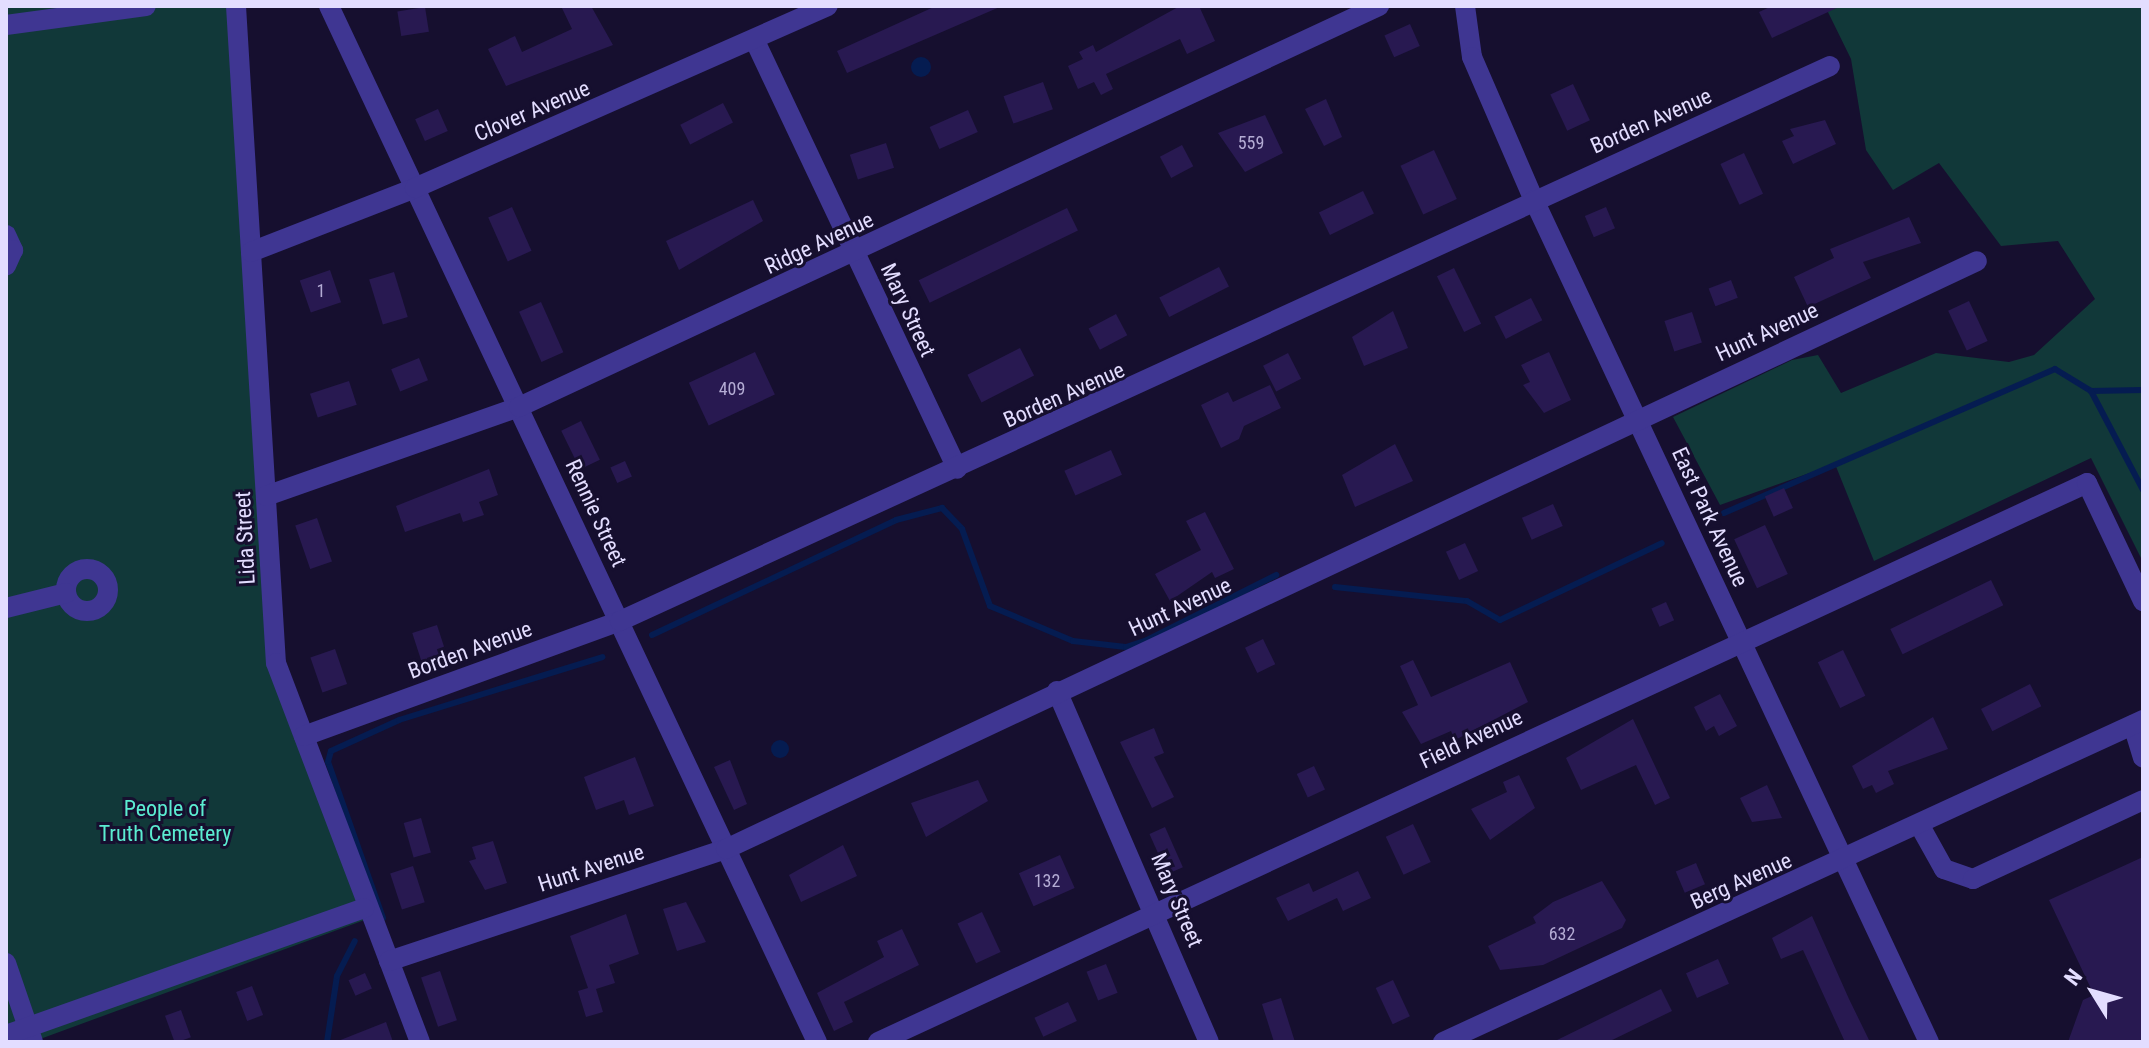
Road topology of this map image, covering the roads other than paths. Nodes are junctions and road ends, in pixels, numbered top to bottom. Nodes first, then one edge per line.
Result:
1 (146, 6) edge
2 (236, 6) edge
3 (329, 6) edge
4 (828, 6) edge
5 (1379, 6) edge
6 (1465, 6) edge
7 (6, 25) edge
8 (755, 41) junction
9 (1830, 66) dead end
10 (415, 188) junction
11 (1534, 200) junction
12 (6, 235) edge
13 (251, 252) junction
14 (855, 253) junction
15 (1977, 261) dead end
16 (6, 266) edge
17 (519, 407) junction
18 (1638, 417) junction
19 (957, 469) junction
20 (266, 496) junction
21 (66, 593) dead end
22 (2143, 601) edge
23 (6, 608) edge
24 (620, 621) junction
25 (1739, 640) junction
26 (1057, 691) junction
27 (2138, 723) edge
28 (304, 736) junction
29 (2143, 757) edge
30 (2143, 800) edge
31 (1920, 826) junction
32 (726, 849) junction
33 (1844, 861) junction
34 (364, 908) junction
35 (1158, 911) junction
36 (389, 961) junction
37 (6, 963) edge
38 (6, 1035) edge
39 (30, 1035) edge
40 (420, 1042) edge
41 (817, 1042) edge
42 (878, 1042) edge
43 (1209, 1042) edge
44 (1443, 1042) edge
45 (1929, 1042) edge

1 - 7 street
2 - 13 street, Lida Street
3 - 10 street, Rennie Street
4 - 8 street, Clover Avenue
5 - 14 street, Ridge Avenue
6 - 11 street, East Park Avenue
8 - 10 street, Clover Avenue
8 - 14 street, Mary Street
9 - 11 street, Borden Avenue
10 - 13 street, Clover Avenue
10 - 17 street, Rennie Street
11 - 18 street, East Park Avenue
11 - 19 street, Borden Avenue
12 - 16 street
13 - 20 street, Lida Street
14 - 17 street, Ridge Avenue
14 - 19 street, Mary Street
15 - 18 street, Hunt Avenue
17 - 20 street, Ridge Avenue
17 - 24 street, Rennie Street
18 - 25 street, East Park Avenue
18 - 26 street, Hunt Avenue
19 - 24 street, Borden Avenue
20 - 28 street, Lida Street
21 - 23 street
22 - 25 street, Field Avenue
24 - 28 street, Borden Avenue
24 - 32 street, Rennie Street
25 - 33 street, East Park Avenue
25 - 35 street, Field Avenue
26 - 32 street, Hunt Avenue
26 - 35 street, Mary Street
27 - 29 street
27 - 31 street, Berg Avenue
28 - 34 street, Lida Street
30 - 31 street
31 - 33 street, Berg Avenue
32 - 36 street, Hunt Avenue
32 - 41 street, Rennie Street
33 - 44 street, Berg Avenue
33 - 45 street, East Park Avenue
34 - 36 street, Lida Street
34 - 39 street
35 - 42 street, Field Avenue
35 - 43 street, Mary Street
36 - 40 street, Lida Street
37 - 39 street
38 - 39 street

